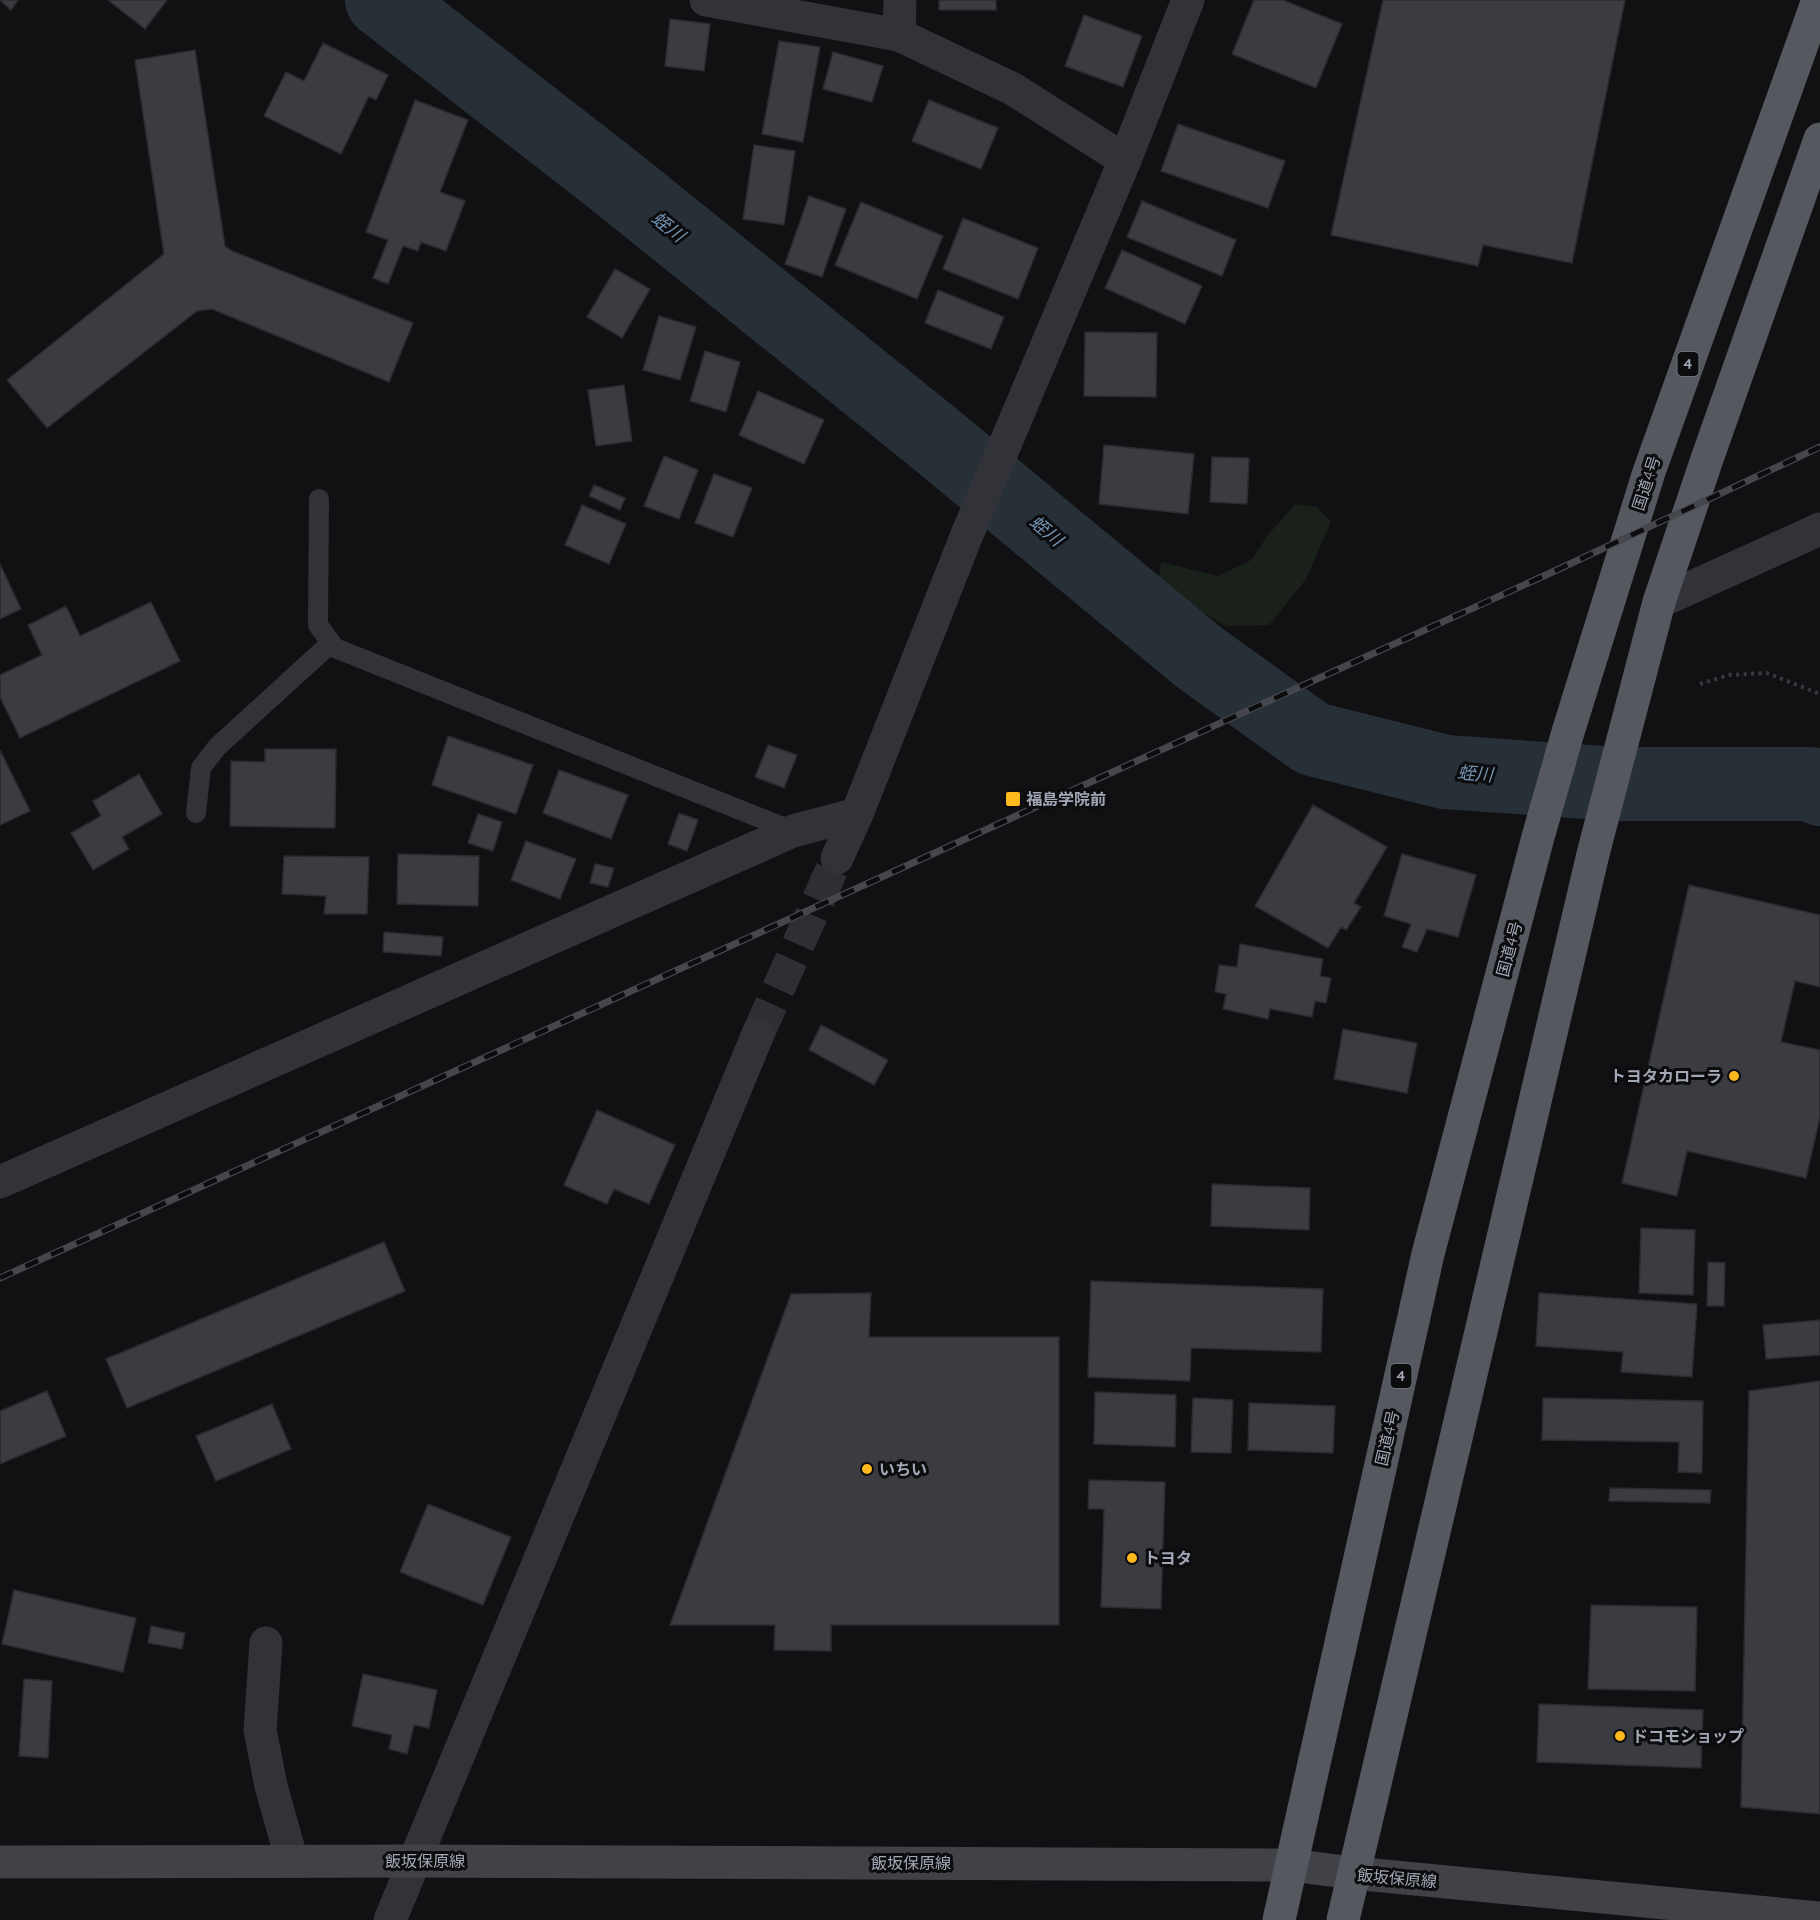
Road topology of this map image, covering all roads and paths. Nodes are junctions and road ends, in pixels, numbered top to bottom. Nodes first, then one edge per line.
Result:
1 (706, 0) edge
2 (900, 0) edge
3 (1188, 0) edge
4 (1818, 0) edge
5 (899, 35) junction
6 (1820, 140) edge
7 (1125, 160) junction
8 (319, 499) dead end
9 (1820, 529) edge
10 (1659, 602) junction
11 (331, 643) junction
12 (1700, 684) dead end
13 (1820, 694) edge
14 (196, 813) dead end
15 (857, 814) junction
16 (793, 831) junction
17 (837, 858) tunnel mouth
18 (758, 1034) tunnel mouth
19 (0, 1182) edge
20 (266, 1643) dead end
21 (292, 1861) junction
22 (414, 1861) junction
23 (0, 1862) edge
24 (1290, 1865) junction
25 (1353, 1874) junction
26 (1820, 1918) edge
27 (390, 1920) edge
28 (1279, 1920) edge
29 (1342, 1920) edge

1 - 5 street
2 - 5 street
3 - 7 street
4 - 24 highway, 国道4号 / 4
5 - 7 street
6 - 10 highway
7 - 15 street
8 - 11 lane
9 - 10 street
10 - 25 highway
11 - 14 lane
11 - 16 lane
12 - 13 path
15 - 16 street
15 - 17 street
16 - 19 street
18 - 22 street
20 - 21 street
21 - 22 main road, 飯坂保原線
21 - 23 main road, 飯坂保原線
22 - 24 main road, 飯坂保原線
22 - 27 street
24 - 25 main road, 飯坂保原線
24 - 28 highway, 国道4号 / 4
25 - 26 main road, 飯坂保原線
25 - 29 highway

